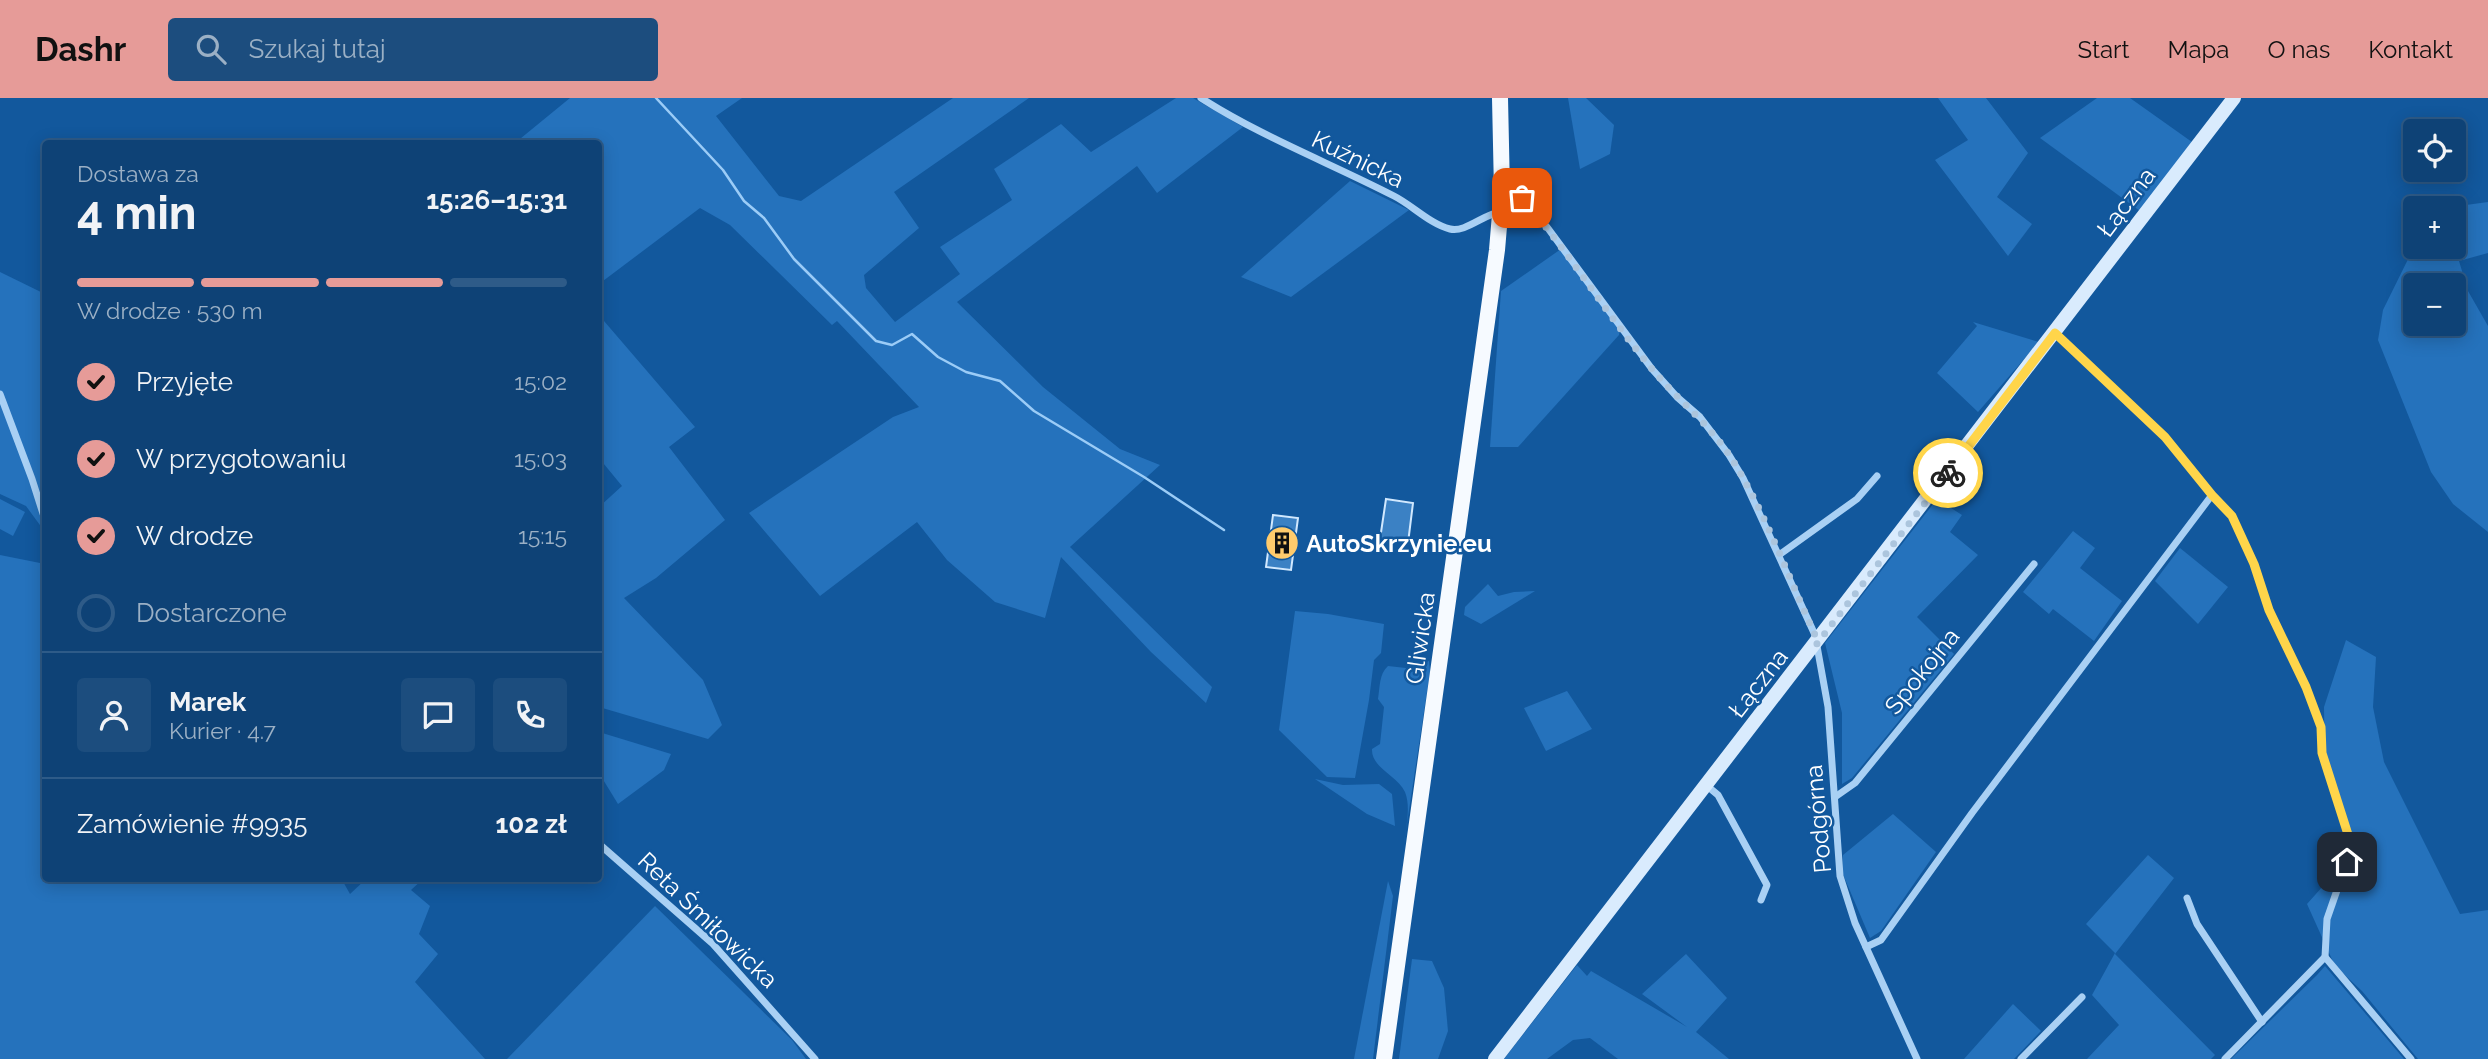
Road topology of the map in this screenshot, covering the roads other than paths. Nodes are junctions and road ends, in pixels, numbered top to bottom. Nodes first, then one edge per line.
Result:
1 (1201, 98) edge
2 (1500, 98) edge
3 (2234, 98) edge
4 (1502, 191) junction
5 (1500, 212) junction
6 (2055, 333) junction
7 (0, 394) edge
8 (1877, 476) dead end
9 (2212, 495) junction
10 (42, 512) edge
11 (1779, 555) junction
12 (2034, 564) dead end
13 (1816, 645) junction
14 (1706, 785) junction
15 (1835, 796) junction
16 (602, 847) edge
17 (2187, 898) dead end
18 (1761, 900) dead end
19 (1866, 947) junction
20 (2325, 957) junction
21 (2082, 997) dead end
22 (2262, 1022) junction
23 (815, 1059) edge
24 (1384, 1059) edge
25 (1496, 1059) edge
26 (1917, 1059) edge
27 (2021, 1059) edge
28 (2225, 1059) edge
29 (2411, 1059) edge

1 - 5 street, Kuźnicka
2 - 4 main road, Gliwicka
3 - 6 street, Łączna
4 - 5 main road, Gliwicka
4 - 11 street, Podgórna
5 - 24 main road, Gliwicka
6 - 9 street
6 - 13 street, Łączna
7 - 10 street
8 - 11 street
9 - 19 street
9 - 20 street
11 - 13 street, Podgórna
12 - 15 street, Spokojna
13 - 14 street, Łączna
13 - 15 street, Podgórna
14 - 18 street
14 - 25 street, Łączna
15 - 19 street, Podgórna
16 - 23 street, Reta Śmiłowicka
17 - 22 street
19 - 26 street, Podgórna
20 - 22 street
20 - 29 street
21 - 27 street
22 - 28 street

